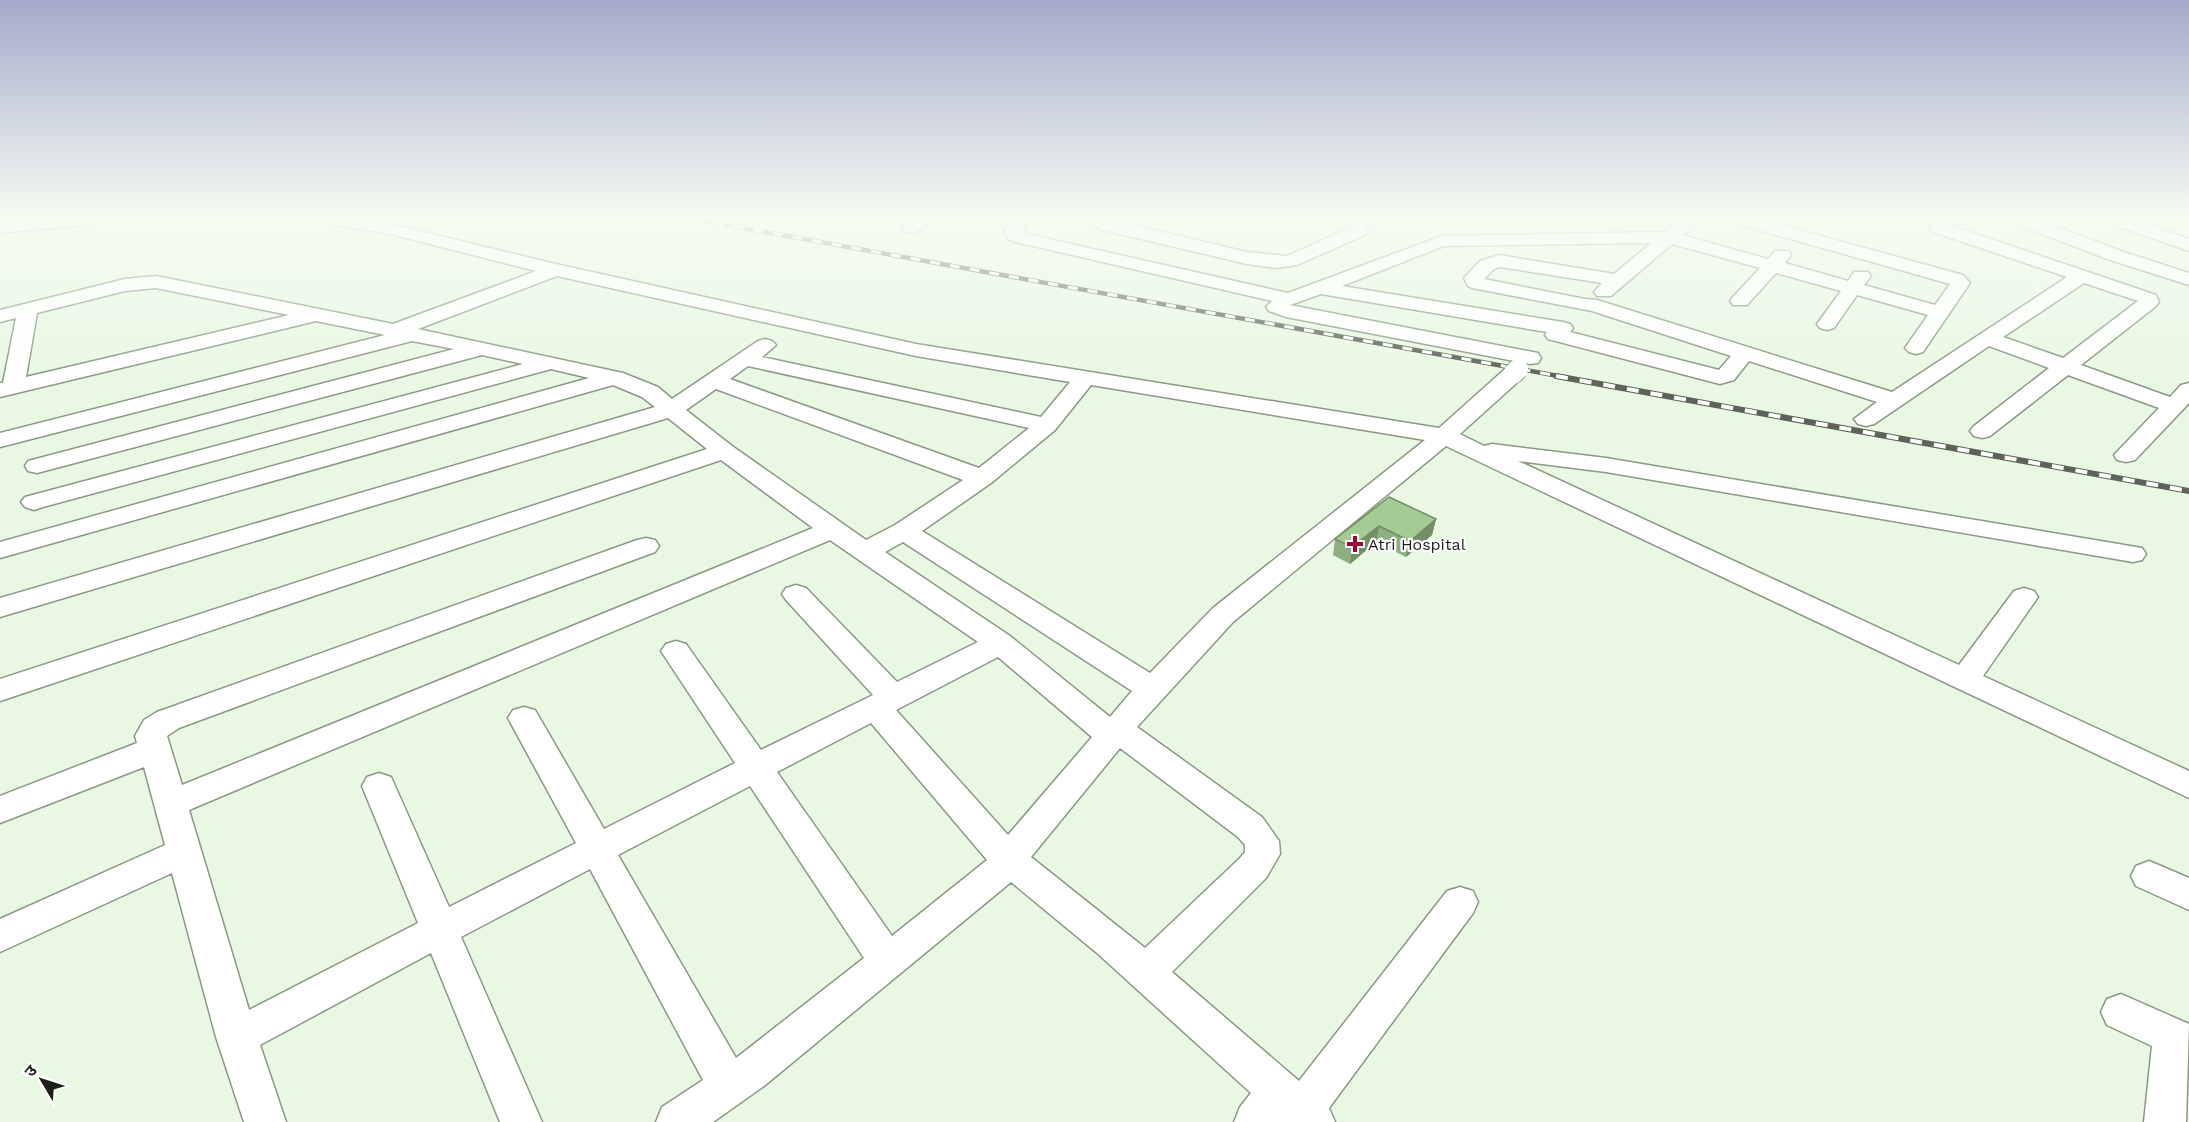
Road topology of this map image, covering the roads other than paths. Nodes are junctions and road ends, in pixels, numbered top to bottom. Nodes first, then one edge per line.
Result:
1 (553, 271) edge
2 (562, 271) edge
3 (1166, 271) edge
4 (1365, 271) edge
5 (1481, 271) edge
6 (1564, 271) edge
7 (1628, 271) edge
8 (1767, 271) edge
9 (1792, 271) edge
10 (1865, 271) edge
11 (1931, 271) edge
12 (2067, 271) edge
13 (2165, 271) edge
14 (2081, 276) junction
15 (2189, 279) edge
16 (1618, 280) junction
17 (1323, 288) junction
18 (1853, 288) junction
19 (1290, 300) junction
20 (1740, 301) dead end
21 (1589, 305) junction
22 (28, 309) junction
23 (1939, 312) junction
24 (316, 315) junction
25 (0, 316) edge
26 (1827, 324) dead end
27 (1559, 331) junction
28 (403, 333) junction
29 (1986, 339) junction
30 (765, 345) dead end
31 (1916, 348) dead end
32 (482, 349) junction
33 (1745, 353) junction
34 (1530, 358) junction
35 (744, 359) junction
36 (551, 363) junction
37 (2064, 367) junction
38 (615, 378) junction
39 (1085, 378) junction
40 (713, 380) junction
41 (6, 389) edge
42 (2181, 398) edge
43 (1894, 400) junction
44 (672, 409) junction
45 (1866, 419) dead end
46 (1047, 425) junction
47 (40, 429) junction
48 (1451, 430) junction
49 (1982, 431) dead end
50 (0, 440) edge
51 (1473, 450) junction
52 (724, 451) junction
53 (2126, 455) dead end
54 (37, 466) junction
55 (982, 478) junction
56 (34, 502) junction
57 (832, 530) junction
58 (904, 531) junction
59 (35, 541) junction
60 (646, 546) dead end
61 (0, 550) edge
62 (865, 552) junction
63 (2133, 554) dead end
64 (796, 594) dead end
65 (2024, 597) dead end
66 (0, 608) edge
67 (1000, 643) junction
68 (676, 651) dead end
69 (1965, 679) junction
70 (1152, 689) junction
71 (0, 690) edge
72 (885, 702) junction
73 (524, 718) dead end
74 (1114, 732) junction
75 (155, 749) junction
76 (756, 768) junction
77 (2189, 785) edge
78 (379, 786) dead end
79 (171, 803) junction
80 (0, 810) edge
81 (597, 850) junction
82 (186, 851) junction
83 (1008, 859) junction
84 (2149, 876) dead end
85 (2189, 895) edge
86 (1460, 902) dead end
87 (439, 930) junction
88 (0, 936) edge
89 (888, 961) junction
90 (1146, 972) junction
91 (2121, 1011) dead end
92 (236, 1037) junction
93 (2181, 1039) edge
94 (729, 1086) junction
95 (1288, 1112) edge
96 (265, 1122) edge
97 (521, 1122) edge
98 (677, 1122) edge
99 (2164, 1122) edge

1 - 28 street
2 - 39 street
3 - 19 street
4 - 17 street
5 - 21 street
6 - 16 street
7 - 16 street
8 - 20 street
9 - 18 street
10 - 18 street
11 - 23 street
12 - 14 street
13 - 15 street
14 - 29 street
14 - 37 street
16 - 21 street
17 - 19 street
17 - 27 street
18 - 23 street
18 - 26 street
19 - 34 street
21 - 27 street
21 - 33 street
22 - 24 street
22 - 25 street
22 - 41 street
23 - 31 street
24 - 28 street
24 - 41 street
27 - 33 street
27 - 34 street
28 - 32 street
28 - 47 street
29 - 37 street
29 - 43 street
30 - 35 street
32 - 36 street
32 - 54 street
33 - 43 street
34 - 48 street, bridge
35 - 40 street
35 - 46 street
36 - 38 street
36 - 56 street
37 - 42 street
37 - 49 street
38 - 44 street
38 - 59 street
39 - 46 street
39 - 48 street
40 - 44 street
40 - 55 street
42 - 53 street
43 - 45 street
44 - 52 street
44 - 66 street
46 - 55 street
47 - 50 street
47 - 54 street
48 - 51 street
48 - 70 street
51 - 63 street
51 - 69 street
52 - 57 street
52 - 71 street
54 - 56 street
55 - 58 street
56 - 59 street
57 - 62 street
57 - 79 street
58 - 62 street
58 - 70 street
59 - 61 street
60 - 75 street
62 - 67 street
64 - 72 street
65 - 69 street
67 - 72 street
67 - 74 street
68 - 76 street
69 - 77 street
70 - 74 street
72 - 76 street
72 - 83 street
73 - 81 street
74 - 83 street
74 - 90 street
75 - 79 street
75 - 80 street
76 - 81 street
76 - 89 street
78 - 87 street
79 - 82 street
81 - 87 street
81 - 94 street
82 - 88 street
82 - 92 street
83 - 89 street
83 - 90 street
84 - 85 street
86 - 95 street
87 - 92 street
87 - 97 street
89 - 94 street
90 - 95 street
91 - 93 street
92 - 96 street
93 - 99 street
94 - 98 street

